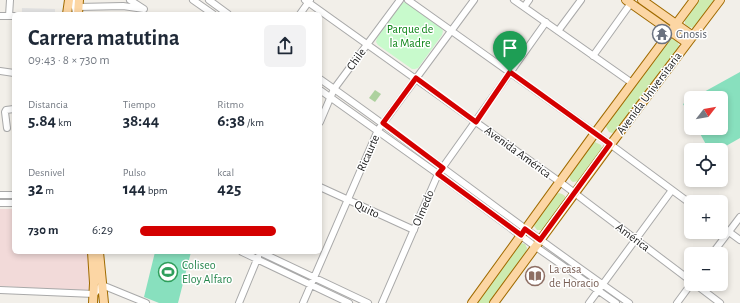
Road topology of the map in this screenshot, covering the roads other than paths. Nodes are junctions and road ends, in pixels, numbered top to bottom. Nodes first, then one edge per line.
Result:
1 (10, 0) edge
2 (65, 0) edge
3 (69, 0) edge
4 (193, 0) edge
5 (209, 0) edge
6 (400, 0) edge
7 (408, 0) edge
8 (474, 0) edge
9 (514, 0) edge
10 (529, 0) edge
11 (581, 0) edge
12 (642, 0) edge
13 (694, 0) edge
14 (720, 0) edge
15 (308, 1) edge
16 (628, 2) edge
17 (127, 3) edge
18 (218, 3) edge
19 (77, 7) edge
20 (524, 7) junction
21 (66, 12) edge
22 (66, 12) edge
23 (209, 12) edge
24 (213, 12) edge
25 (226, 12) edge
26 (301, 12) edge
27 (0, 16) edge
28 (12, 16) edge
29 (546, 22) junction
30 (674, 22) junction
31 (669, 30) junction
32 (451, 31) junction
33 (558, 31) junction
34 (693, 36) junction
35 (687, 43) junction
36 (367, 44) junction
37 (593, 56) junction
38 (0, 71) edge
39 (510, 72) junction
40 (12, 73) edge
41 (416, 78) junction
42 (322, 80) edge
43 (632, 83) junction
44 (334, 89) junction
45 (322, 91) edge
46 (331, 97) junction
47 (12, 109) edge
48 (322, 117) edge
49 (476, 122) junction
50 (383, 123) junction
51 (6, 128) dead end
52 (378, 130) junction
53 (595, 133) junction
54 (610, 144) junction
55 (443, 168) junction
56 (438, 174) junction
57 (560, 182) junction
58 (322, 188) edge
59 (672, 190) junction
60 (575, 193) junction
61 (0, 195) edge
62 (12, 195) edge
63 (684, 199) edge
64 (348, 200) junction
65 (0, 203) edge
66 (12, 203) edge
67 (740, 217) edge
68 (414, 230) junction
69 (523, 232) junction
70 (728, 232) joint
71 (636, 239) junction
72 (740, 240) edge
73 (538, 244) junction
74 (92, 254) edge
75 (99, 254) edge
76 (246, 254) edge
77 (259, 254) edge
78 (264, 254) edge
79 (257, 260) junction
80 (315, 277) junction
81 (684, 277) edge
82 (98, 284) junction
83 (311, 285) junction
84 (602, 285) junction
85 (0, 290) edge
86 (598, 291) junction
87 (685, 291) edge
88 (704, 291) edge
89 (94, 299) edge
90 (104, 303) edge
91 (146, 303) edge
92 (239, 303) edge
93 (303, 303) edge
94 (349, 303) edge
95 (368, 303) edge
96 (382, 303) edge
97 (472, 303) edge
98 (494, 303) edge
99 (589, 303) edge
100 (616, 303) edge
101 (629, 303) edge
102 (677, 303) edge
103 (720, 303) edge

1 - 28 street
2 - 21 street
3 - 22 main road
4 - 23 street
5 - 18 street
6 - 36 street, Chile
7 - 32 street
8 - 32 street, Ricaurte
9 - 20 street
10 - 20 street
11 - 33 street
12 - 30 main road
13 - 30 main road
14 - 34 main road, Avenida Universitaria
15 - 26 street
15 - 36 street, Avenida América
16 - 31 main road
16 - 37 street
17 - 19 street
18 - 24 street
18 - 25 street
20 - 29 street
27 - 28 street
29 - 33 street
29 - 39 street, Olmedo
30 - 31 main road, Avenida Universitaria
30 - 34 main road
31 - 35 main road
31 - 43 main road, Avenida Universitaria
32 - 39 street
32 - 41 street, Ricaurte
33 - 37 street
34 - 35 main road, Avenida Universitaria
35 - 54 main road, Avenida Universitaria
36 - 41 street, Avenida América
36 - 44 street, Chile
37 - 43 street
38 - 40 street
39 - 49 street, Olmedo
39 - 53 street
41 - 49 street, Avenida América
41 - 50 street, Ricaurte
42 - 44 street
43 - 53 main road, Avenida Universitaria
44 - 46 street, Chile
44 - 50 street
45 - 46 street
46 - 48 street, Chile
46 - 52 street
47 - 51 street
49 - 55 street, Olmedo
49 - 57 street, Avenida América
50 - 52 street, Ricaurte
50 - 55 street
52 - 56 street
52 - 64 street, Ricaurte
53 - 54 street
53 - 57 main road, Avenida Universitaria
54 - 59 street
54 - 60 main road, Avenida Universitaria
55 - 56 street, Olmedo
55 - 69 street
56 - 68 street, Olmedo
56 - 69 street
57 - 60 street, Avenida América
57 - 69 main road, Avenida Universitaria
58 - 64 street, Quito
59 - 63 street
59 - 71 street
60 - 71 street, América
60 - 73 main road, Avenida Universitaria
61 - 62 street
64 - 68 street, Quito
64 - 80 street, Ricaurte
65 - 66 street
67 - 70 street
68 - 96 street, Olmedo
69 - 73 street
69 - 97 main road, Avenida Universitaria
70 - 72 street
71 - 81 street, América
71 - 84 street
73 - 84 street
73 - 86 street
73 - 98 main road, Avenida Universitaria
74 - 82 main road
75 - 82 main road
76 - 79 street
77 - 79 street
78 - 80 street
79 - 83 street
79 - 92 street
80 - 83 street, Ricaurte
80 - 95 street
82 - 89 main road
82 - 90 main road
82 - 91 street
83 - 93 street, Ricaurte
83 - 94 street
84 - 86 street
84 - 101 street
85 - 89 street
86 - 99 street
86 - 100 street
87 - 102 street
88 - 103 street

